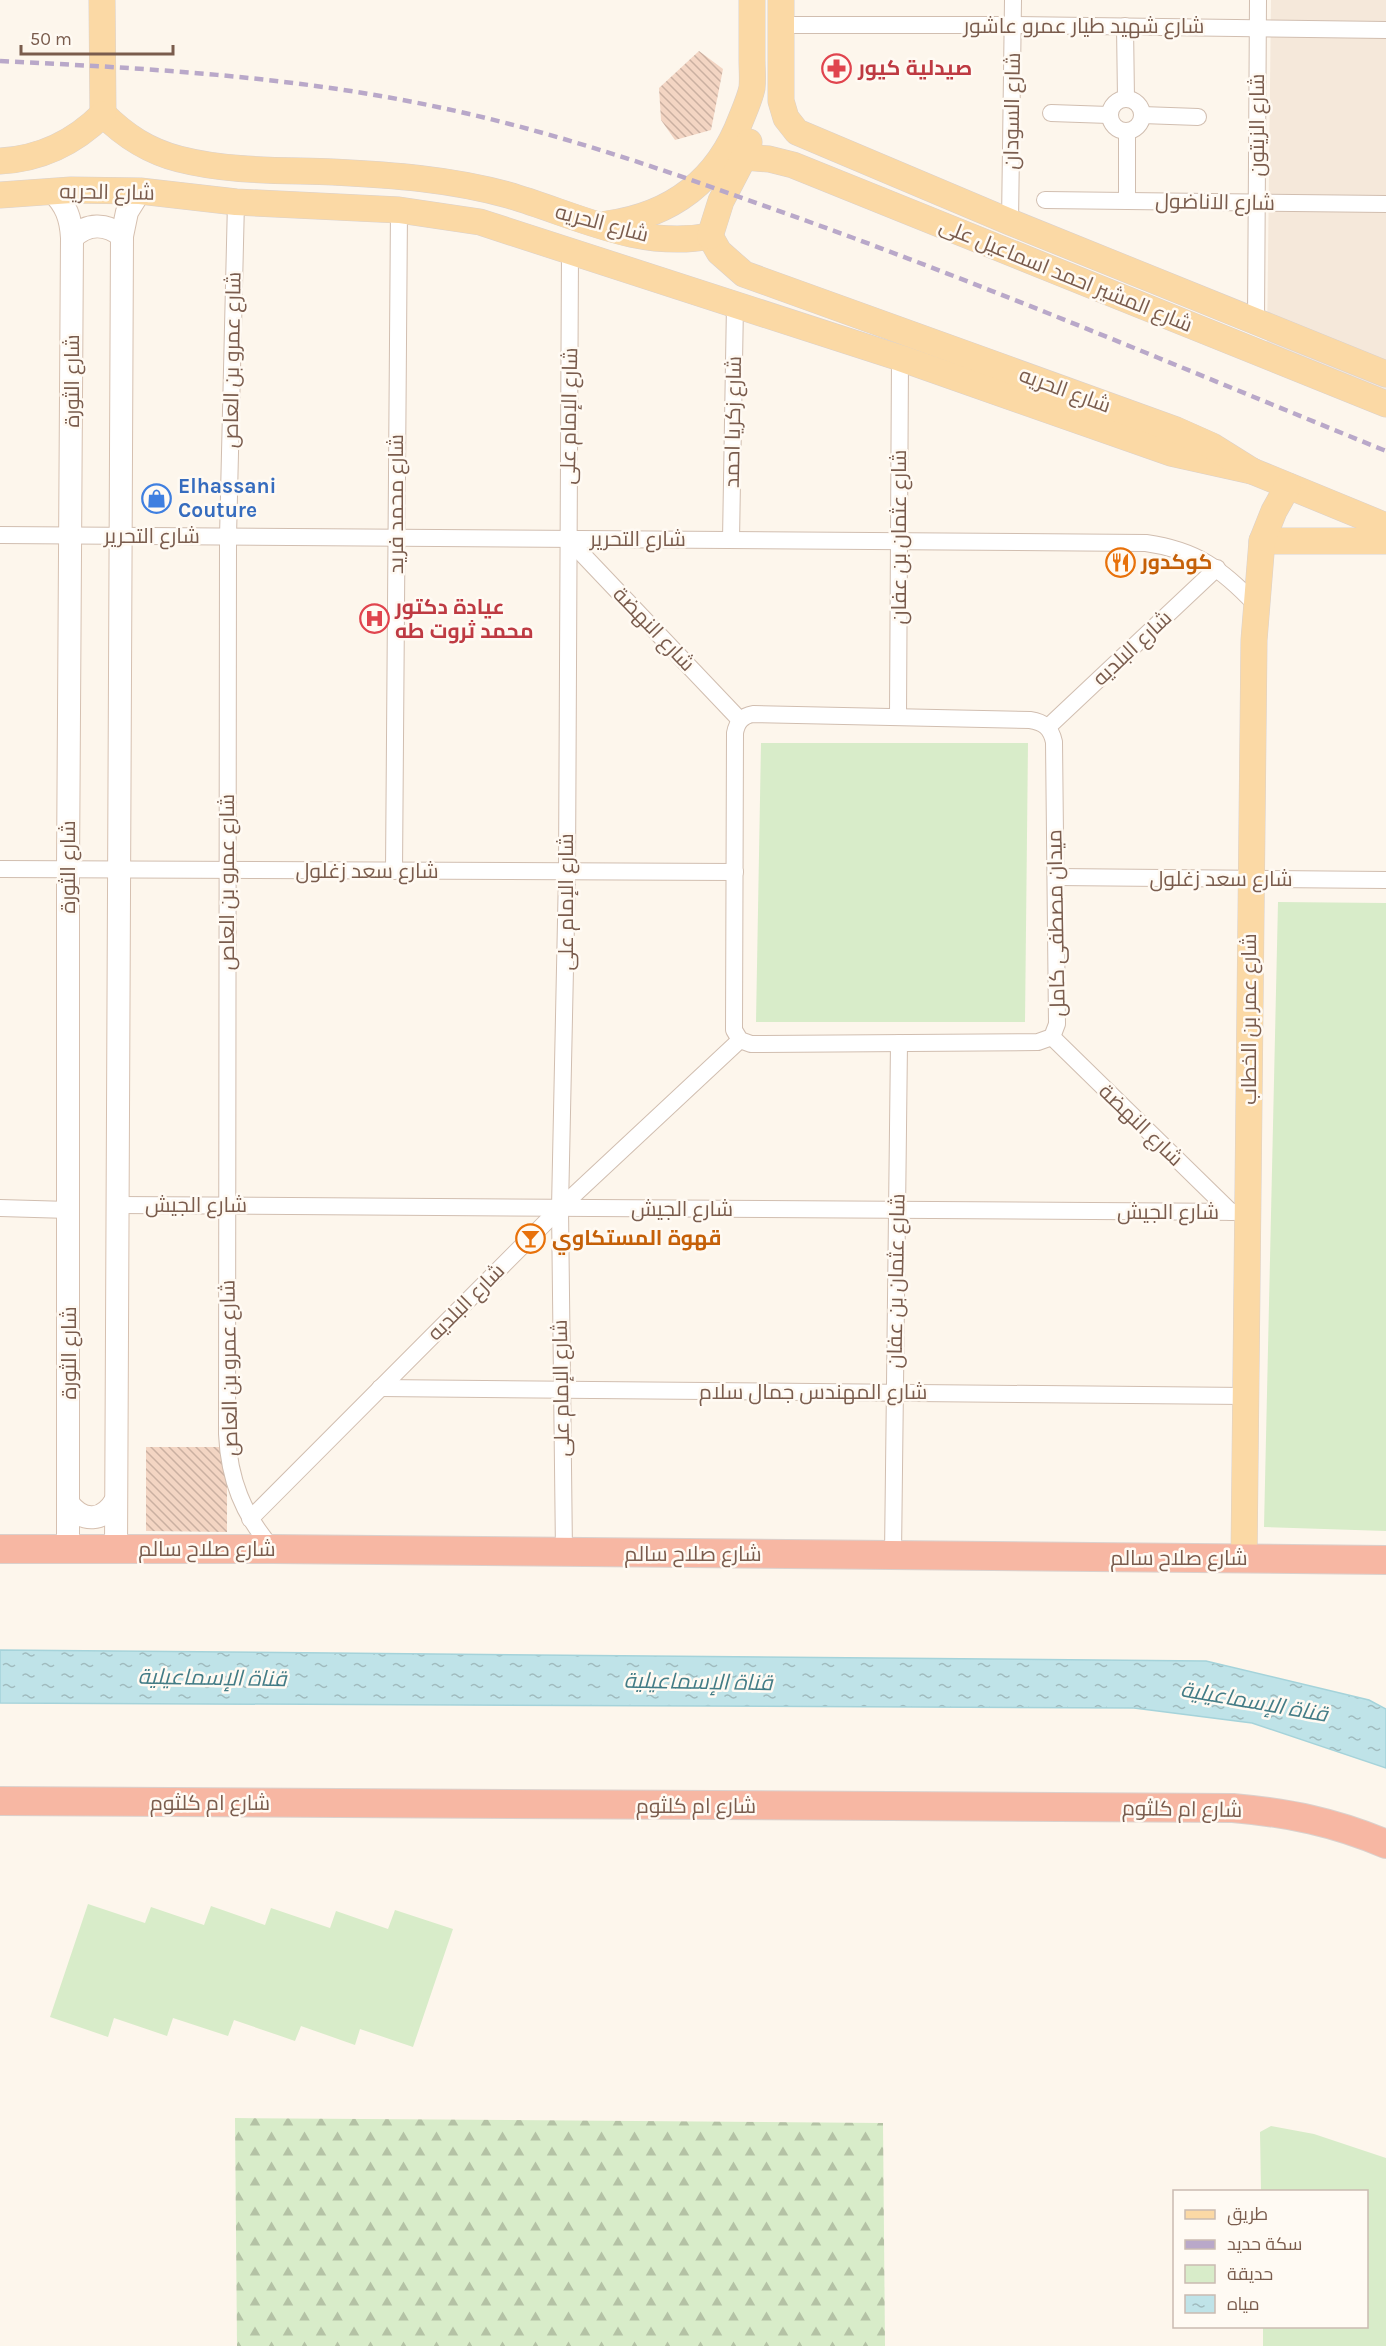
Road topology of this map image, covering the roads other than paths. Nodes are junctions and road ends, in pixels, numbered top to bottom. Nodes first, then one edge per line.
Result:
1 (102, 0) edge
2 (752, 0) edge
3 (1013, 0) edge
4 (1258, 0) edge
5 (781, 13) edge
6 (1013, 25) junction
7 (1125, 26) junction
8 (1258, 28) junction
9 (1386, 30) edge
10 (752, 88) junction
11 (1126, 99) junction
12 (1051, 113) dead end
13 (103, 114) junction
14 (1109, 115) junction
15 (1142, 115) junction
16 (1198, 117) dead end
17 (1127, 132) junction
18 (744, 157) junction
19 (0, 161) edge
20 (200, 164) junction
21 (331, 172) junction
22 (52, 191) junction
23 (140, 191) junction
24 (0, 195) edge
25 (197, 196) junction
26 (1045, 200) dead end
27 (1127, 201) junction
28 (236, 202) junction
29 (1257, 203) junction
30 (1386, 204) edge
31 (329, 206) junction
32 (399, 210) junction
33 (1010, 222) junction
34 (601, 225) junction
35 (122, 236) junction
36 (710, 236) junction
37 (72, 238) junction
38 (570, 250) junction
39 (735, 304) junction
40 (1256, 321) junction
41 (900, 358) junction
42 (1386, 374) edge
43 (1386, 404) edge
44 (1252, 471) junction
45 (1288, 486) junction
46 (1386, 526) edge
47 (0, 535) edge
48 (71, 536) junction
49 (121, 536) junction
50 (228, 537) junction
51 (396, 538) junction
52 (568, 539) junction
53 (731, 540) junction
54 (899, 541) junction
55 (1262, 541) junction
56 (1386, 541) edge
57 (1217, 568) junction
58 (1256, 605) junction
59 (898, 717) junction
60 (740, 720) junction
61 (1048, 727) junction
62 (0, 869) edge
63 (68, 870) junction
64 (119, 870) junction
65 (227, 871) junction
66 (394, 871) junction
67 (735, 872) junction
68 (567, 873) junction
69 (1056, 877) junction
70 (1250, 879) junction
71 (1386, 880) edge
72 (1052, 1037) junction
73 (740, 1040) junction
74 (899, 1043) junction
75 (117, 1205) junction
76 (227, 1205) junction
77 (560, 1208) junction
78 (0, 1209) edge
79 (69, 1210) junction
80 (897, 1210) junction
81 (1239, 1212) junction
82 (380, 1388) junction
83 (561, 1390) junction
84 (895, 1392) junction
85 (1246, 1396) junction
86 (116, 1500) junction
87 (68, 1503) junction
88 (250, 1519) junction
89 (0, 1549) edge
90 (273, 1549) junction
91 (69, 1550) junction
92 (116, 1550) junction
93 (564, 1553) junction
94 (893, 1555) junction
95 (1244, 1558) junction
96 (1353, 1560) junction
97 (1386, 1560) edge
98 (1386, 1570) edge
99 (0, 1801) edge
100 (1386, 1844) edge

1 - 13 main road
2 - 10 main road
3 - 6 street, شارع السودان
4 - 8 street, شارع الزيتون
5 - 6 street, شارع شهيد طيار عمرو عاشور
5 - 33 main road, شارع المشير احمد اسماعيل على
6 - 7 street, شارع شهيد طيار عمرو عاشور
6 - 33 street, شارع السودان
7 - 8 street, شارع شهيد طيار عمرو عاشور
7 - 11 street
8 - 9 street, شارع شهيد طيار عمرو عاشور
8 - 29 street, شارع الزيتون
10 - 18 main road
10 - 34 main road
11 - 14 street
11 - 15 street
12 - 14 street
13 - 19 main road, شارع الحريه
13 - 20 main road, شارع الحريه
14 - 17 street
15 - 16 street
15 - 17 street
17 - 27 street
18 - 36 main road
18 - 43 main road, شارع المشير احمد اسماعيل على
20 - 21 main road, شارع الحريه
20 - 25 main road
21 - 31 main road
21 - 34 main road, شارع الحريه
22 - 23 main road, شارع الحريه
22 - 24 main road, شارع الحريه
22 - 37 street, شارع الثورة
23 - 25 main road, شارع الحريه
23 - 35 street
25 - 28 main road, شارع الحريه
26 - 27 street, شارع الاناضول
27 - 29 street, شارع الاناضول
28 - 31 main road, شارع الحريه
28 - 50 street, شارع عمرو بن العاص
29 - 30 street, شارع الاناضول
29 - 40 street, شارع الزيتون
31 - 32 main road, شارع الحريه
32 - 38 main road, شارع الحريه
32 - 51 street, شارع محمد فريد
33 - 40 main road, شارع المشير احمد اسماعيل على
34 - 36 main road, شارع الحريه
35 - 37 street
35 - 49 street
36 - 44 main road, شارع الحريه
37 - 48 street, شارع الثورة
38 - 39 main road, شارع الحريه
38 - 52 street, شارع الإمام على
39 - 41 main road, شارع الحريه
39 - 53 street, شارع زكريا احمد
40 - 42 main road, شارع المشير احمد اسماعيل على
41 - 44 main road, شارع الحريه
41 - 54 street, شارع عثمان بن عفان
44 - 45 main road, شارع الحريه
45 - 46 main road, شارع الحريه
45 - 55 main road, شارع عمر بن الخطاب
47 - 48 street, شارع التحرير
48 - 49 street, شارع التحرير
48 - 63 street, شارع الثورة
49 - 50 street, شارع التحرير
49 - 64 street
50 - 51 street, شارع التحرير
50 - 65 street, شارع عمرو بن العاص
51 - 52 street, شارع التحرير
51 - 66 street, شارع محمد فريد
52 - 53 street, شارع التحرير
52 - 60 street, شارع النهضة
52 - 68 street, شارع الإمام على
53 - 54 street, شارع التحرير
54 - 57 street, شارع التحرير
54 - 59 street, شارع عثمان بن عفان
55 - 56 main road
55 - 58 main road, شارع عمر بن الخطاب
57 - 58 street, شارع التحرير
57 - 61 street, شارع البلديه
58 - 70 main road, شارع عمر بن الخطاب
59 - 60 street
59 - 61 street
60 - 67 street
61 - 69 street, ميدان مصطفى كامل
62 - 63 street, شارع سعد زغلول
63 - 64 street, شارع سعد زغلول
63 - 79 street, شارع الثورة
64 - 65 street, شارع سعد زغلول
64 - 75 street
65 - 66 street, شارع سعد زغلول
65 - 76 street, شارع عمرو بن العاص
66 - 68 street, شارع سعد زغلول
67 - 68 street, شارع سعد زغلول
67 - 73 street
68 - 77 street, شارع الإمام على
69 - 70 street, شارع سعد زغلول
69 - 72 street, ميدان مصطفى كامل
70 - 71 street, شارع سعد زغلول
70 - 81 main road, شارع عمر بن الخطاب
72 - 74 street, ميدان مصطفى كامل
72 - 81 street, شارع النهضة
73 - 74 street, ميدان مصطفى كامل
73 - 77 street, شارع البلديه
74 - 80 street, شارع عثمان بن عفان
75 - 76 street, شارع الجيش
75 - 86 street
76 - 77 street, شارع الجيش
76 - 88 street, شارع عمرو بن العاص
77 - 80 street, شارع الجيش
77 - 82 street, شارع البلديه
77 - 83 street, شارع الإمام على
78 - 79 street
79 - 87 street, شارع الثورة
80 - 81 street, شارع الجيش
80 - 84 street, شارع عثمان بن عفان
81 - 85 main road, شارع عمر بن الخطاب
82 - 83 street, شارع المهندس جمال سلام
82 - 88 street, شارع البلديه
83 - 84 street, شارع المهندس جمال سلام
83 - 93 street, شارع الإمام على
84 - 85 street, شارع المهندس جمال سلام
84 - 94 street, شارع عثمان بن عفان
85 - 95 main road, شارع عمر بن الخطاب
86 - 87 street
86 - 92 street
87 - 91 street, شارع الثورة
88 - 90 street, شارع عمرو بن العاص
89 - 91 highway, شارع صلاح سالم
90 - 92 highway, شارع صلاح سالم
90 - 93 highway, شارع صلاح سالم
91 - 92 highway, شارع صلاح سالم
93 - 94 highway, شارع صلاح سالم
94 - 95 highway, شارع صلاح سالم
95 - 96 highway, شارع صلاح سالم
96 - 97 highway, شارع صلاح سالم
96 - 98 highway
99 - 100 highway, شارع ام كلثوم

